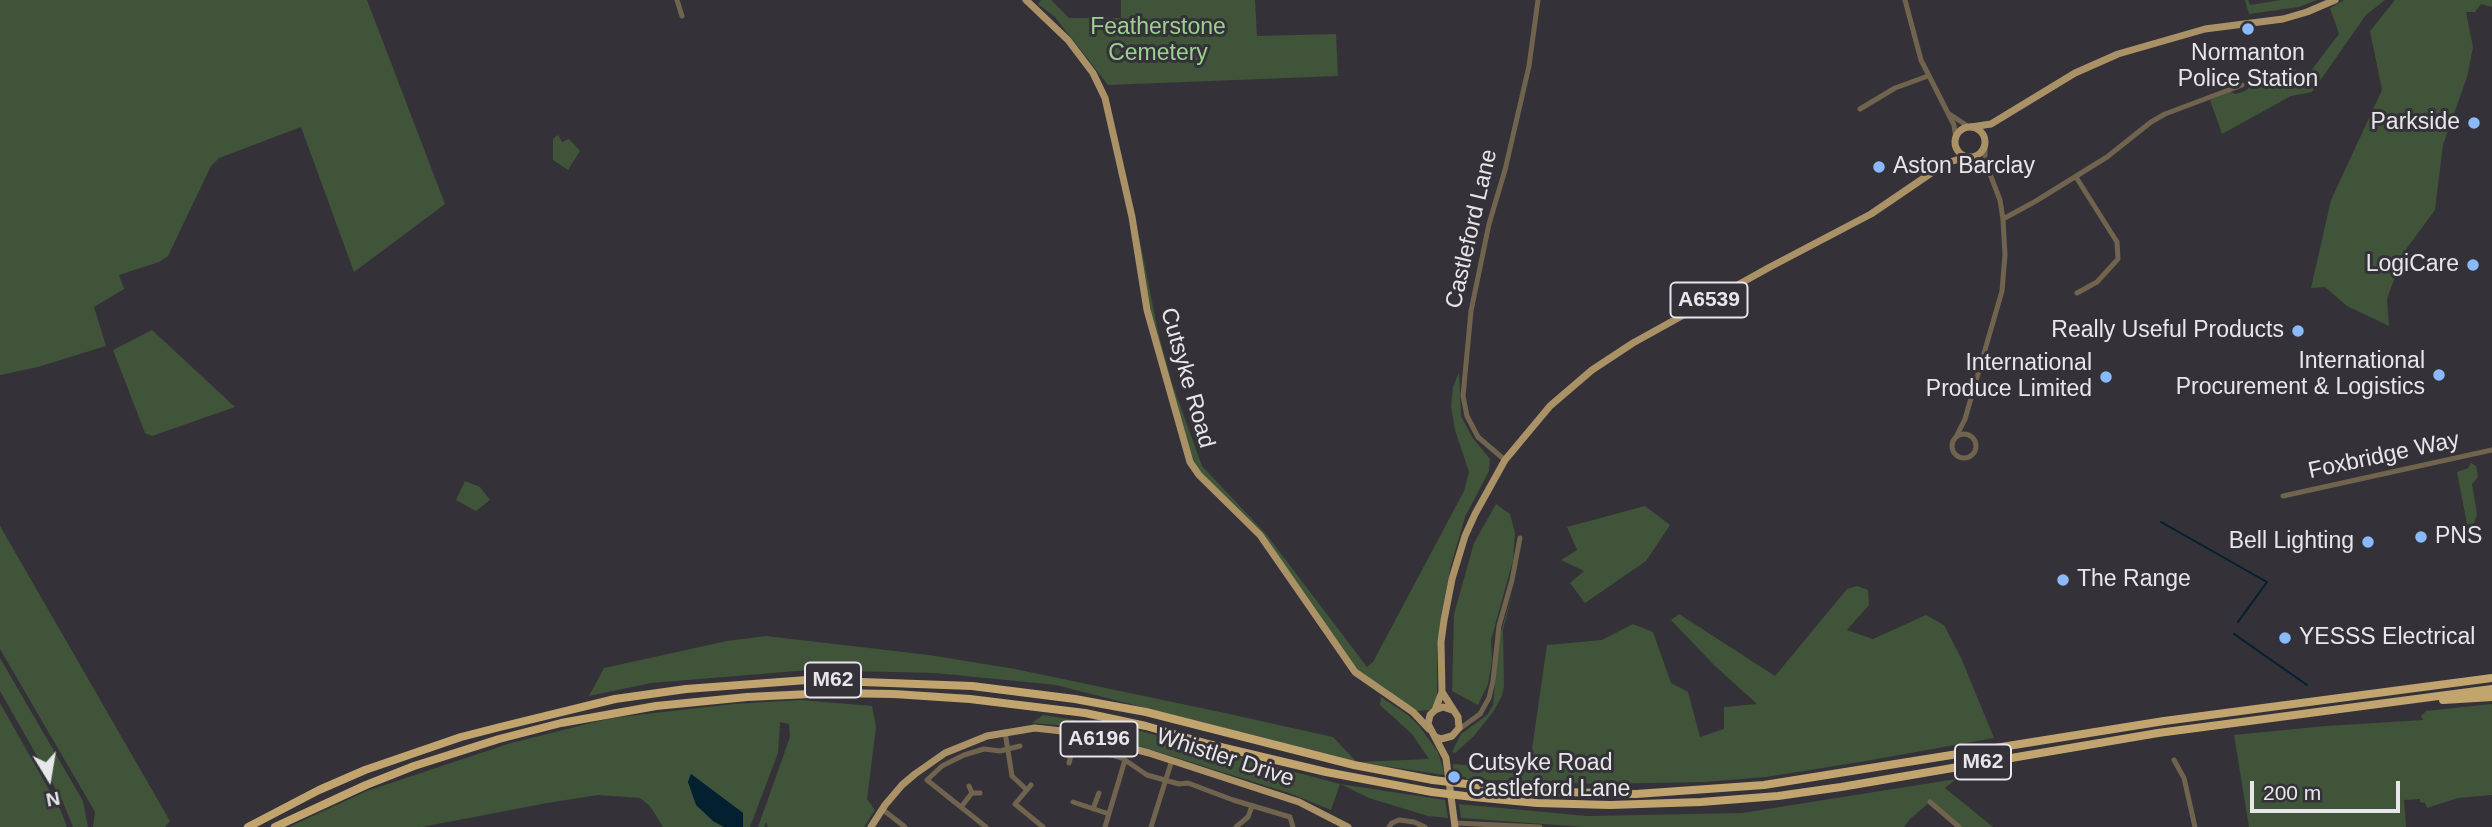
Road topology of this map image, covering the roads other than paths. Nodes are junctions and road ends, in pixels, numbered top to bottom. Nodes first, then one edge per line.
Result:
1 (677, 0) edge
2 (1026, 0) edge
3 (1538, 0) edge
4 (1905, 0) edge
5 (2335, 0) edge
6 (679, 8) junction
7 (672, 10) dead end
8 (682, 16) dead end
9 (1928, 76) junction
10 (2242, 85) dead end
11 (1860, 108) dead end
12 (1949, 113) junction
13 (2007, 115) junction
14 (1970, 127) junction
15 (1955, 141) junction
16 (1985, 144) junction
17 (1969, 157) junction
18 (1936, 169) junction
19 (1987, 169) junction
20 (2076, 177) junction
21 (2003, 219) junction
22 (2077, 293) dead end
23 (1965, 419) junction
24 (1956, 437) junction
25 (1971, 437) junction
26 (2492, 450) edge
27 (1505, 460) junction
28 (2283, 496) dead end
29 (1520, 538) dead end
30 (2492, 677) edge
31 (2492, 689) edge
32 (1442, 692) junction
33 (2492, 697) edge
34 (2367, 704) junction
35 (1434, 711) junction
36 (1454, 711) junction
37 (1413, 712) junction
38 (1475, 717) junction
39 (1429, 729) junction
40 (1005, 732) junction
41 (1456, 732) junction
42 (1436, 737) junction
43 (1020, 746) dead end
44 (1008, 749) junction
45 (1446, 758) junction
46 (1125, 760) junction
47 (2174, 760) dead end
48 (1172, 761) junction
49 (1069, 764) dead end
50 (1166, 780) junction
51 (969, 786) dead end
52 (972, 793) junction
53 (980, 793) dead end
54 (1099, 793) dead end
55 (1073, 802) dead end
56 (1930, 802) dead end
57 (1252, 806) junction
58 (961, 807) junction
59 (1093, 808) junction
60 (882, 809) junction
61 (1109, 814) junction
62 (1455, 825) edge
63 (983, 826) edge
64 (1422, 826) edge
65 (248, 827) edge
66 (275, 827) edge
67 (871, 827) edge
68 (905, 827) edge
69 (1043, 827) edge
70 (1105, 827) edge
71 (1151, 827) edge
72 (1236, 827) edge
73 (1293, 827) edge
74 (1348, 827) edge
75 (1389, 827) edge
76 (1540, 827) edge
77 (1959, 827) edge
78 (2195, 827) edge

1 - 6 street
2 - 37 main road, Cutsyke Road
3 - 27 street, Castleford Lane
4 - 9 street
5 - 13 main road, A6539
6 - 7 street
6 - 8 street
9 - 11 street
9 - 12 street
10 - 20 street
12 - 14 street
12 - 15 street
13 - 14 main road, A6539
13 - 16 main road, A6539
14 - 15 main road, A6539
14 - 16 main road
15 - 17 main road
15 - 18 main road, A6539
16 - 17 main road, A6539
16 - 19 street
17 - 18 main road, A6539
17 - 19 street
18 - 27 main road, A6539
19 - 21 street
20 - 21 street
20 - 22 street
21 - 23 street
23 - 24 street
23 - 25 street
24 - 25 street
24 - 25 street
26 - 28 street, Foxbridge Way
27 - 32 main road, A6539
29 - 38 street
30 - 65 highway, M62, bridge
31 - 34 highway, M62
32 - 35 main road, A6539
32 - 36 main road, A6539
33 - 34 highway, M62
34 - 66 highway, M62, bridge
35 - 36 main road
35 - 37 main road
35 - 39 main road
36 - 38 street
36 - 41 main road
37 - 39 main road, Cutsyke Road
38 - 41 street
39 - 42 main road
40 - 44 street
40 - 48 main road, Whistler Drive / A6196
40 - 60 main road, Whistler Drive / A6196
41 - 42 main road
41 - 45 main road
42 - 45 main road
43 - 44 street
44 - 58 street
44 - 69 street
45 - 62 main road
46 - 49 street
46 - 50 street
46 - 61 street
47 - 78 street
48 - 50 street
48 - 74 main road, Whistler Drive / A6196
50 - 57 street
50 - 71 street
51 - 52 street
52 - 53 street
52 - 58 street
54 - 59 street
55 - 59 street
56 - 77 street
57 - 72 street
57 - 73 street
58 - 63 street
59 - 61 street
60 - 67 main road, Whistler Drive / A6196
60 - 68 street
61 - 70 street
62 - 76 street
64 - 75 street

